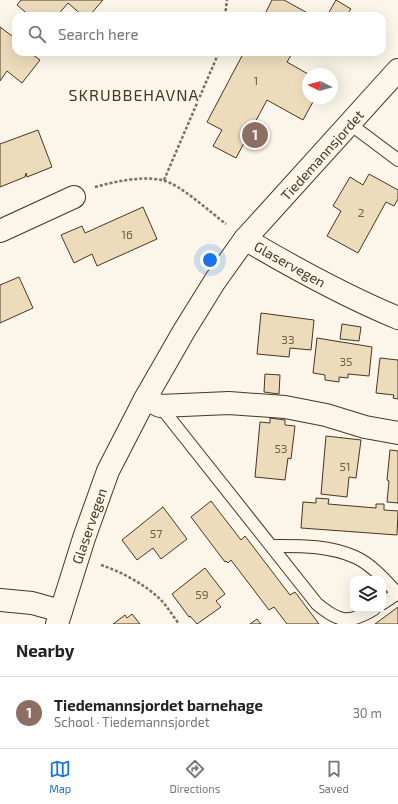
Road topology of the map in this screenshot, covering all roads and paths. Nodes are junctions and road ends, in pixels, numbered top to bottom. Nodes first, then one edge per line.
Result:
1 (227, 0) edge
2 (226, 12) edge
3 (218, 56) edge
4 (398, 70) edge
5 (350, 124) junction
6 (398, 160) edge
7 (164, 180) junction
8 (74, 197) joint
9 (0, 231) edge
10 (245, 239) junction
11 (398, 318) edge
12 (152, 403) junction
13 (398, 433) edge
14 (272, 546) junction
15 (77, 557) junction
16 (398, 593) edge
17 (0, 600) edge
18 (386, 601) edge
19 (370, 612) edge
20 (59, 618) edge
21 (179, 624) edge

1 - 2 path
3 - 7 path
4 - 5 street, Tiedemannsjordet
5 - 6 lane
5 - 10 street, Tiedemannsjordet
7 - 8 path
7 - 10 path
8 - 9 street
10 - 11 street, Glaservegen
10 - 12 street, Glaservegen
12 - 13 street
12 - 14 lane
12 - 15 street, Glaservegen
14 - 16 lane
14 - 19 lane
15 - 20 street, Glaservegen
15 - 21 path
16 - 18 lane
17 - 20 street, Glaservegen

